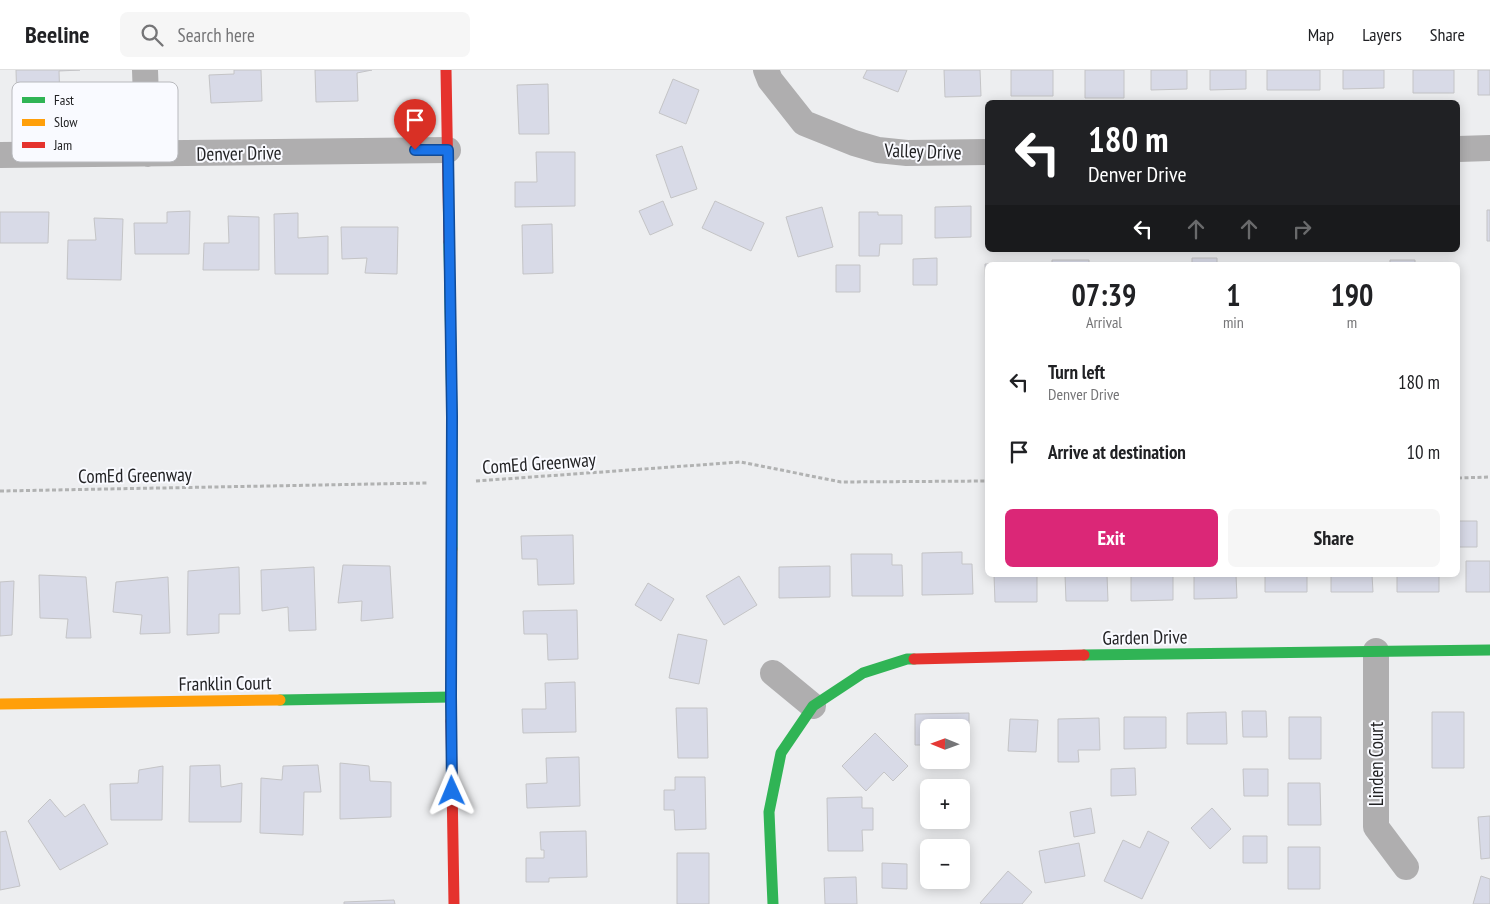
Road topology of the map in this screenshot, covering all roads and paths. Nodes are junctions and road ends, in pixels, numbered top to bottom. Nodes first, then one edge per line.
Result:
1 (446, 70) edge
2 (766, 70) edge
3 (1490, 148) edge
4 (1460, 149) edge
5 (448, 150) junction
6 (985, 152) edge
7 (178, 154) edge
8 (1490, 477) edge
9 (1460, 478) edge
10 (985, 481) edge
11 (452, 482) junction
12 (0, 491) edge
13 (1490, 650) edge
14 (1376, 651) junction
15 (774, 673) dead end
16 (451, 697) junction
17 (0, 704) edge
18 (813, 706) junction
19 (1406, 867) dead end
20 (454, 904) edge
21 (773, 904) edge

1 - 5 street
2 - 6 street, Valley Drive
3 - 4 street
5 - 7 street, Denver Drive
5 - 11 street
8 - 9 path
10 - 11 path, ComEd Greenway
11 - 12 path, ComEd Greenway
11 - 16 street
13 - 14 street, Garden Drive
14 - 18 street, Garden Drive
14 - 19 street, Linden Court
15 - 18 street
16 - 17 street, Franklin Court
16 - 20 street
18 - 21 street

